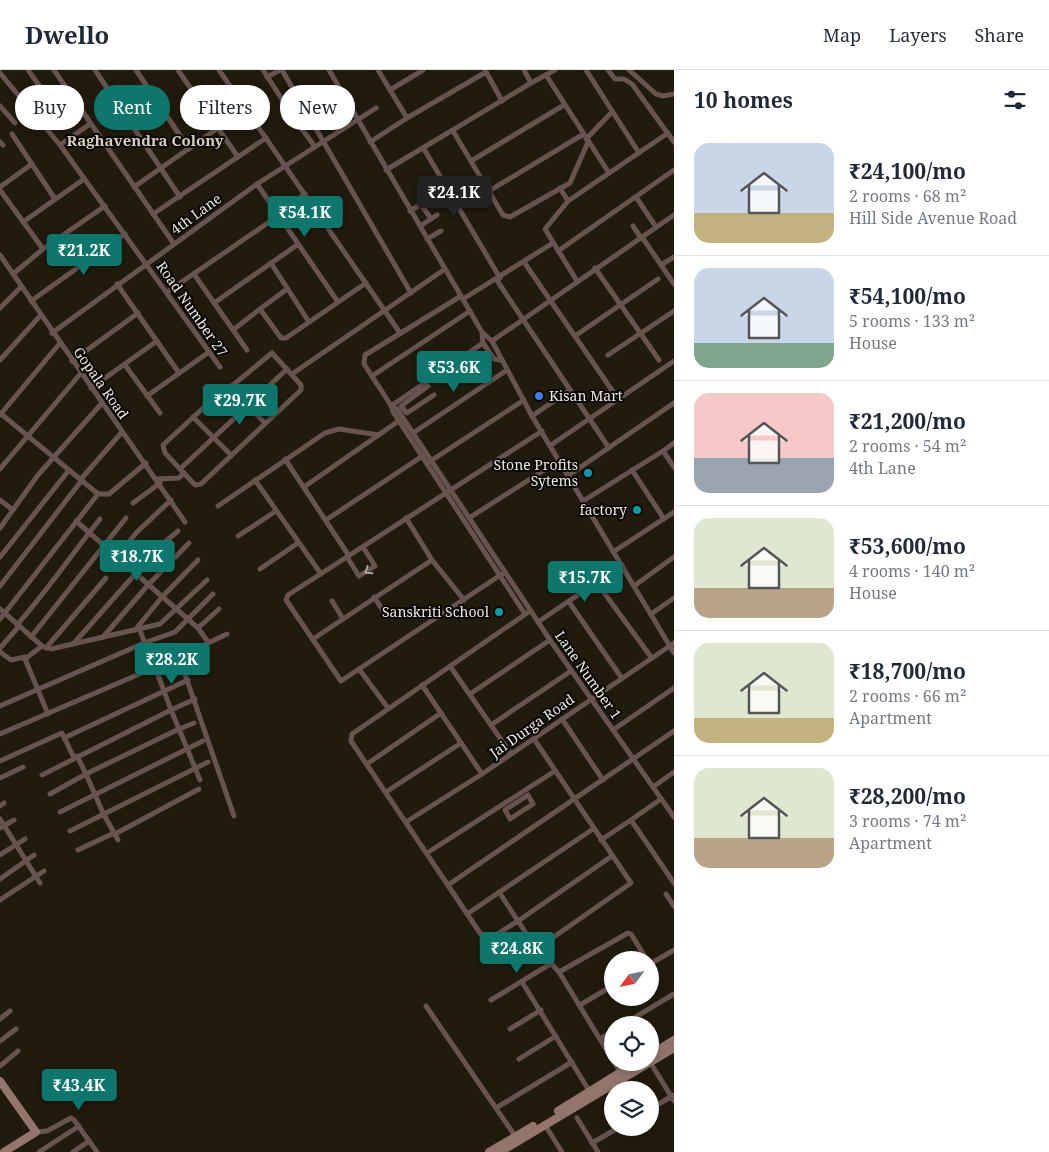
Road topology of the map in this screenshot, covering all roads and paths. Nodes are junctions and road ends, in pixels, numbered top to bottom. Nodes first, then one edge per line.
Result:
1 (28, 70) edge
2 (62, 70) edge
3 (95, 70) edge
4 (136, 70) edge
5 (178, 70) edge
6 (219, 70) edge
7 (262, 70) edge
8 (281, 70) edge
9 (329, 70) edge
10 (378, 70) edge
11 (524, 70) edge
12 (555, 70) edge
13 (586, 70) edge
14 (608, 70) edge
15 (628, 70) edge
16 (420, 71) edge
17 (485, 71) edge
18 (55, 72) edge
19 (0, 73) edge
20 (546, 75) junction
21 (267, 77) junction
22 (531, 83) junction
23 (39, 85) edge
24 (188, 85) edge
25 (390, 90) junction
26 (673, 93) edge
27 (280, 97) edge
28 (502, 101) junction
29 (564, 105) junction
30 (0, 106) edge
31 (376, 108) dead end
32 (612, 112) junction
33 (407, 118) junction
34 (356, 120) junction
35 (15, 123) dead end
36 (90, 124) junction
37 (215, 130) edge
38 (219, 130) edge
39 (303, 130) edge
40 (454, 132) junction
41 (668, 133) junction
42 (12, 134) dead end
43 (266, 138) junction
44 (585, 139) junction
45 (325, 141) junction
46 (370, 142) junction
47 (674, 142) edge
48 (60, 145) junction
49 (315, 148) junction
50 (424, 148) junction
51 (189, 149) junction
52 (639, 153) junction
53 (238, 157) junction
54 (471, 161) junction
55 (32, 164) junction
56 (286, 165) junction
57 (161, 168) junction
58 (386, 170) junction
59 (674, 170) edge
60 (609, 173) junction
61 (84, 179) junction
62 (257, 184) junction
63 (134, 187) junction
64 (0, 188) edge
65 (560, 188) junction
66 (489, 191) junction
67 (305, 194) junction
68 (180, 197) junction
69 (636, 197) junction
70 (55, 200) junction
71 (428, 200) dead end
72 (295, 201) dead end
73 (568, 201) junction
74 (421, 204) junction
75 (105, 206) junction
76 (410, 211) junction
77 (153, 214) junction
78 (437, 215) dead end
79 (674, 215) edge
80 (278, 216) junction
81 (431, 219) junction
82 (23, 222) junction
83 (420, 226) junction
84 (633, 226) dead end
85 (656, 227) junction
86 (441, 231) dead end
87 (125, 234) junction
88 (641, 237) junction
89 (427, 239) junction
90 (553, 243) junction
91 (174, 244) junction
92 (297, 245) junction
93 (43, 250) junction
94 (558, 252) junction
95 (0, 257) edge
96 (674, 257) edge
97 (524, 262) junction
98 (146, 263) junction
99 (270, 263) junction
100 (661, 265) junction
101 (596, 268) junction
102 (445, 269) junction
103 (12, 274) junction
104 (194, 274) junction
105 (498, 278) junction
106 (658, 279) dead end
107 (577, 281) junction
108 (366, 283) junction
109 (118, 284) junction
110 (674, 284) edge
111 (21, 286) junction
112 (287, 289) junction
113 (167, 292) junction
114 (412, 293) junction
115 (462, 297) junction
116 (549, 299) junction
117 (31, 301) junction
118 (338, 302) junction
119 (214, 303) junction
120 (620, 304) junction
121 (0, 308) edge
122 (260, 310) junction
123 (385, 311) junction
124 (470, 311) junction
125 (674, 311) edge
126 (138, 313) junction
127 (40, 316) junction
128 (523, 318) junction
129 (309, 322) junction
130 (234, 330) junction
131 (482, 332) junction
132 (640, 332) junction
133 (52, 333) junction
134 (400, 333) junction
135 (575, 336) junction
136 (492, 340) junction
137 (157, 341) junction
138 (60, 343) junction
139 (483, 343) junction
140 (247, 350) dead end
141 (209, 352) junction
142 (608, 355) dead end
143 (0, 360) edge
144 (72, 360) junction
145 (500, 360) junction
146 (659, 360) dead end
147 (674, 361) edge
148 (125, 364) junction
149 (220, 367) dead end
150 (287, 369) junction
151 (506, 370) junction
152 (81, 373) junction
153 (179, 373) junction
154 (292, 374) junction
155 (372, 376) junction
156 (428, 386) dead end
157 (229, 387) junction
158 (91, 388) junction
159 (570, 390) junction
160 (415, 392) junction
161 (148, 396) junction
162 (434, 396) dead end
163 (618, 399) junction
164 (524, 400) junction
165 (102, 403) junction
166 (423, 403) junction
167 (674, 403) edge
168 (248, 406) junction
169 (392, 406) junction
170 (160, 413) dead end
171 (0, 414) edge
172 (532, 416) junction
173 (193, 417) junction
174 (589, 419) junction
175 (401, 420) junction
176 (265, 424) junction
177 (542, 431) junction
178 (122, 432) junction
179 (413, 433) junction
180 (379, 435) junction
181 (28, 436) junction
182 (214, 438) junction
183 (674, 443) edge
184 (550, 445) junction
185 (609, 448) junction
186 (663, 451) junction
187 (231, 455) junction
188 (424, 455) junction
189 (54, 457) junction
190 (285, 459) junction
191 (560, 460) junction
192 (429, 462) junction
193 (146, 463) junction
194 (674, 467) edge
195 (0, 469) edge
196 (69, 470) junction
197 (180, 470) junction
198 (632, 470) junction
199 (569, 475) junction
200 (172, 477) junction
201 (81, 480) junction
202 (255, 480) junction
203 (158, 481) junction
204 (304, 487) junction
205 (448, 491) junction
206 (98, 494) junction
207 (0, 500) edge
208 (171, 500) junction
209 (583, 501) junction
210 (134, 503) dead end
211 (218, 506) dead end
212 (13, 510) junction
213 (276, 511) junction
214 (674, 512) edge
215 (126, 518) dead end
216 (406, 518) junction
217 (469, 518) junction
218 (100, 519) dead end
219 (664, 519) junction
220 (326, 520) junction
221 (76, 521) junction
222 (185, 522) dead end
223 (0, 528) edge
224 (178, 531) dead end
225 (90, 532) junction
226 (238, 536) dead end
227 (189, 543) dead end
228 (298, 543) junction
229 (103, 544) junction
230 (363, 547) junction
231 (614, 552) junction
232 (0, 557) edge
233 (116, 557) junction
234 (348, 557) junction
235 (674, 557) edge
236 (198, 560) dead end
237 (432, 560) junction
238 (622, 566) junction
239 (260, 569) dead end
240 (135, 574) junction
241 (321, 574) junction
242 (502, 574) junction
243 (106, 578) dead end
244 (208, 580) dead end
245 (597, 583) junction
246 (148, 585) junction
247 (0, 586) edge
248 (634, 586) junction
249 (214, 594) dead end
250 (162, 597) junction
251 (374, 597) junction
252 (674, 598) edge
253 (464, 600) junction
254 (332, 601) dead end
255 (569, 602) junction
256 (219, 609) dead end
257 (177, 610) junction
258 (2, 611) edge
259 (528, 613) junction
260 (651, 614) junction
261 (386, 615) dead end
262 (0, 619) edge
263 (343, 619) junction
264 (188, 620) junction
265 (538, 622) junction
266 (18, 625) junction
267 (198, 628) junction
268 (137, 630) junction
269 (227, 634) dead end
270 (31, 637) junction
271 (103, 637) junction
272 (313, 639) junction
273 (550, 640) junction
274 (208, 642) junction
275 (74, 643) junction
276 (144, 643) junction
277 (672, 644) edge
278 (44, 647) junction
279 (0, 650) edge
280 (674, 653) edge
281 (24, 657) junction
282 (179, 657) junction
283 (651, 657) junction
284 (450, 666) junction
285 (154, 667) junction
286 (359, 669) junction
287 (571, 671) junction
288 (621, 677) junction
289 (188, 680) junction
290 (422, 685) junction
291 (674, 688) edge
292 (37, 689) junction
293 (164, 691) junction
294 (470, 694) junction
295 (195, 699) junction
296 (591, 699) junction
297 (0, 706) edge
298 (388, 708) junction
299 (171, 710) junction
300 (441, 713) junction
301 (48, 714) junction
302 (562, 720) junction
303 (194, 723) dead end
304 (491, 725) junction
305 (179, 729) junction
306 (613, 730) junction
307 (674, 731) edge
308 (0, 734) edge
309 (64, 738) junction
310 (534, 739) junction
311 (203, 741) dead end
312 (461, 743) junction
313 (187, 748) junction
314 (511, 754) junction
315 (76, 757) junction
316 (633, 760) junction
317 (0, 761) edge
318 (208, 762) dead end
319 (367, 764) junction
320 (23, 767) dead end
321 (196, 768) junction
322 (555, 771) junction
323 (674, 772) edge
324 (86, 774) junction
325 (482, 774) junction
326 (42, 775) dead end
327 (0, 778) edge
328 (200, 780) dead end
329 (603, 780) junction
330 (653, 787) junction
331 (199, 789) dead end
332 (386, 792) junction
333 (50, 794) dead end
334 (94, 794) junction
335 (522, 795) junction
336 (661, 798) junction
337 (574, 800) junction
338 (507, 805) junction
339 (60, 812) dead end
340 (103, 813) junction
341 (234, 816) dead end
342 (674, 816) edge
343 (0, 819) edge
344 (14, 820) dead end
345 (631, 820) junction
346 (406, 822) junction
347 (2, 827) edge
348 (594, 829) junction
349 (70, 831) dead end
350 (116, 836) junction
351 (25, 839) dead end
352 (601, 840) junction
353 (15, 844) junction
354 (78, 850) dead end
355 (427, 853) junction
356 (0, 855) edge
357 (34, 855) dead end
358 (612, 856) junction
359 (25, 860) junction
360 (44, 871) dead end
361 (36, 877) junction
362 (0, 879) edge
363 (40, 883) dead end
364 (448, 884) junction
365 (674, 884) edge
366 (499, 892) junction
367 (666, 894) dead end
368 (0, 900) edge
369 (674, 906) edge
370 (467, 914) junction
371 (518, 921) junction
372 (538, 948) junction
373 (674, 950) edge
374 (641, 951) edge
375 (659, 959) edge
376 (552, 963) junction
377 (559, 972) junction
378 (522, 982) junction
379 (604, 991) edge
380 (674, 994) edge
381 (491, 1000) dead end
382 (580, 1005) junction
383 (426, 1006) dead end
384 (541, 1010) junction
385 (10, 1011) dead end
386 (637, 1016) edge
387 (0, 1019) edge
388 (16, 1029) dead end
389 (510, 1030) dead end
390 (556, 1036) junction
391 (604, 1036) edge
392 (600, 1038) junction
393 (674, 1040) edge
394 (0, 1041) edge
395 (604, 1045) edge
396 (674, 1048) edge
397 (659, 1049) edge
398 (18, 1051) dead end
399 (659, 1057) edge
400 (519, 1059) dead end
401 (572, 1062) junction
402 (0, 1066) edge
403 (635, 1071) edge
404 (656, 1071) edge
405 (620, 1072) edge
406 (0, 1081) edge
407 (590, 1092) junction
408 (673, 1098) edge
409 (659, 1105) edge
410 (496, 1108) junction
411 (577, 1118) dead end
412 (545, 1125) junction
413 (79, 1126) junction
414 (36, 1132) junction
415 (515, 1136) junction
416 (604, 1136) edge
417 (90, 1141) junction
418 (592, 1143) junction
419 (4, 1152) edge
420 (40, 1152) edge
421 (73, 1152) edge
422 (97, 1152) edge
423 (490, 1152) edge
424 (500, 1152) edge
425 (562, 1152) edge
426 (598, 1152) edge

1 - 23 street
2 - 18 street
3 - 57 street
4 - 51 street
5 - 24 street
6 - 43 street
7 - 21 street
8 - 21 street
8 - 45 street
9 - 34 street
10 - 25 street
11 - 22 street
12 - 20 street
13 - 32 street
14 - 41 street
15 - 26 street
16 - 25 street
17 - 28 street
17 - 33 street
18 - 36 street
19 - 48 street, Road Number 27
20 - 22 street
20 - 29 street
21 - 27 street
22 - 28 street
25 - 33 street
28 - 40 street
29 - 44 street
29 - 54 street
30 - 35 street
31 - 34 street, 4th Lane
32 - 44 street
32 - 52 street
33 - 46 street
34 - 45 street, 4th Lane
34 - 46 street
36 - 48 street
36 - 63 street
37 - 51 street
38 - 53 street
39 - 49 street
40 - 50 street
40 - 54 street
41 - 47 street
41 - 52 street
42 - 55 street
43 - 53 street
43 - 56 street
44 - 60 street
44 - 65 street
44 - 66 street
45 - 49 street, 4th Lane
45 - 114 street
46 - 58 street
48 - 61 street, Road Number 27
49 - 56 street, 4th Lane
50 - 58 street
50 - 105 street
51 - 57 street
52 - 60 street
53 - 68 street
54 - 66 street
55 - 64 street
55 - 70 street
56 - 62 street, 4th Lane
56 - 67 street
57 - 63 street
57 - 68 street
58 - 76 street
59 - 69 street
60 - 73 street
61 - 70 street
61 - 75 street, Road Number 27
62 - 80 street
62 - 91 street, 4th Lane
63 - 77 street
64 - 82 street
65 - 66 street
65 - 73 street
67 - 72 street
67 - 108 street
68 - 77 street
69 - 85 street
69 - 94 street
70 - 82 street
71 - 74 street
73 - 90 street
74 - 76 street
74 - 81 street
75 - 87 street, Road Number 27
75 - 93 street
76 - 83 street
77 - 91 street
78 - 81 street
79 - 85 street
80 - 92 street
80 - 104 street
81 - 83 street
82 - 93 street
83 - 89 street
84 - 88 street
85 - 88 street
86 - 89 street
87 - 98 street, Road Number 27
87 - 117 street
88 - 100 street
88 - 101 street
89 - 102 street
90 - 94 street
90 - 97 street
91 - 98 street, 4th Lane
92 - 99 street
92 - 118 street
93 - 103 street
94 - 107 street
95 - 103 street, Gopala Road
96 - 100 street
97 - 105 street
97 - 116 street
98 - 109 street, 4th Lane
98 - 113 street, Road Number 27
99 - 112 street
99 - 119 street
100 - 110 street
101 - 107 street
101 - 120 street
102 - 114 street
102 - 115 street
103 - 111 street, Gopala Road
104 - 113 street
104 - 119 street
105 - 115 street
105 - 128 street
106 - 120 street
107 - 116 street
108 - 118 street
108 - 123 street
109 - 126 street
109 - 133 street, 4th Lane
111 - 117 street, Gopala Road
111 - 121 street
112 - 122 street
112 - 129 street
113 - 141 street, Road Number 27
114 - 123 street
115 - 124 street
115 - 134 street
116 - 128 street
116 - 135 street
117 - 127 street, Gopala Road
118 - 129 street
119 - 130 street
120 - 132 street
120 - 135 street
122 - 129 street
122 - 130 street
123 - 134 street
123 - 154 street
124 - 131 street
124 - 155 street
125 - 132 street
126 - 137 street
126 - 144 street
127 - 133 street, Gopala Road
127 - 143 street
128 - 136 street
128 - 159 street
130 - 140 street
131 - 136 street
131 - 139 street
132 - 142 street
132 - 146 street
133 - 138 street, Gopala Road
134 - 155 street
135 - 163 street
136 - 145 street
137 - 148 street
137 - 153 street
138 - 144 street, Gopala Road
138 - 171 street
139 - 145 street
139 - 160 street
141 - 149 street, Road Number 27
141 - 153 street
144 - 152 street, Gopala Road
145 - 151 street
147 - 163 street
148 - 158 street
148 - 161 street
150 - 154 street
150 - 157 street
150 - 168 street
151 - 164 street
151 - 179 street
152 - 158 street, Gopala Road
152 - 181 street
153 - 161 street
154 - 176 street
155 - 169 street
156 - 160 street
157 - 168 street
157 - 173 street
158 - 165 street, Gopala Road
159 - 172 street
159 - 174 street
160 - 166 street
160 - 166 street
160 - 169 street
161 - 170 street
162 - 166 street
163 - 174 street
164 - 172 street
164 - 192 street
165 - 178 street, Gopala Road
165 - 189 street
167 - 185 street
168 - 176 street
168 - 182 street
169 - 175 street
171 - 181 street
172 - 177 street
173 - 182 street
173 - 197 street
174 - 184 street
174 - 185 street
175 - 179 street
175 - 180 street
175 - 188 street
176 - 187 street
177 - 184 street
177 - 205 street
178 - 193 street, Gopala Road
178 - 201 street
179 - 188 street
180 - 190 street
180 - 204 street
181 - 189 street
181 - 195 street
182 - 187 street
182 - 197 street
183 - 186 street
184 - 191 street
185 - 199 street
186 - 194 street
186 - 198 street
187 - 197 street
188 - 192 street
188 - 220 street
189 - 196 street
189 - 212 street
190 - 202 street
190 - 204 street
191 - 199 street
191 - 217 street
192 - 205 street
193 - 203 street, Gopala Road
193 - 206 street
196 - 201 street
196 - 232 street
197 - 200 street
197 - 200 street
198 - 209 street
198 - 219 street
199 - 209 street
200 - 203 street
201 - 206 street
201 - 247 street
202 - 211 street
202 - 213 street
203 - 208 street, Gopala Road
203 - 210 street
204 - 220 street
205 - 216 street
205 - 217 street
205 - 242 street
206 - 221 street
207 - 212 street
208 - 222 street, Gopala Road
208 - 233 street
209 - 231 street
212 - 223 street
213 - 226 street
213 - 228 street
214 - 219 street
215 - 229 street
216 - 230 street
216 - 237 street
217 - 242 street
218 - 225 street
219 - 231 street
220 - 234 street
221 - 225 street
221 - 258 street
224 - 240 street
225 - 229 street
225 - 266 street
227 - 246 street
228 - 239 street
228 - 241 street
229 - 233 street
229 - 270 street
230 - 234 street
230 -> 234 street
231 - 238 street
233 - 240 street
234 - 241 street
235 - 248 street
236 - 250 street
237 - 251 street
237 - 253 street
238 - 245 street
238 - 248 street
240 - 246 street
240 - 275 street
241 - 272 street
242 - 253 street
242 - 259 street, Lane Number 1
243 - 278 street
244 - 257 street
245 - 255 street
245 - 283 street
246 - 250 street
246 - 271 street
248 - 260 street
249 - 264 street
250 - 257 street
250 - 268 street
251 - 261 street
251 - 263 street
252 - 260 street
253 - 286 street
254 - 263 street
255 - 265 street
255 - 288 street
256 - 267 street
257 - 264 street
257 - 268 street
258 - 262 street
258 - 266 street
259 - 265 street, Lane Number 1
259 - 284 street
260 - 277 street
263 - 272 street
264 - 267 street
264 - 276 street
265 - 273 street, Lane Number 1
266 - 270 street
266 - 279 street
267 - 274 street
268 - 271 street
268 - 276 street
269 - 274 street
270 - 278 street
271 - 275 street
272 - 286 street
273 - 287 street, Lane Number 1
273 - 294 street
274 - 282 street
275 - 278 street
276 - 285 street
276 - 292 street
277 - 280 street
277 - 283 street, Jai Durga Road
278 - 281 street
279 - 281 street
281 - 292 street
282 - 285 street
282 - 289 street
283 - 288 street, Jai Durga Road
284 - 290 street
284 - 294 street
285 - 293 street
285 - 301 street
286 - 298 street
287 - 296 street, Lane Number 1
287 - 304 street
288 - 296 street, Jai Durga Road
289 - 293 street
289 - 295 street
290 - 298 street
290 - 300 street
291 - 306 street
292 - 297 street
292 - 301 street
293 - 299 street
293 - 309 street
294 - 304 street
295 - 299 street
295 - 341 street
296 - 302 street, Jai Durga Road
296 - 306 street, Lane Number 1
298 - 319 street
299 - 305 street
299 - 315 street
300 - 312 street
300 - 319 street
301 - 308 street
302 - 310 street, Jai Durga Road
302 - 329 street
303 - 305 street
304 - 314 street
305 - 313 street
305 - 324 street
306 - 316 street, Lane Number 1
307 - 316 street
309 - 315 street
309 - 317 street
310 - 314 street, Jai Durga Road
310 - 322 street
311 - 313 street
312 - 325 street
312 - 332 street
313 - 321 street
313 - 334 street
314 - 325 street, Jai Durga Road
315 - 324 street
315 - 326 street
316 - 329 street
316 - 330 street, Lane Number 1
318 - 321 street
319 - 332 street
320 - 327 street
321 - 328 street
321 - 340 street
322 - 335 street
322 - 337 street
323 - 330 street
324 - 333 street
324 - 334 street
325 - 346 street, Jai Durga Road
329 - 337 street
330 - 336 street, Lane Number 1
331 - 350 street
332 - 346 street
334 - 339 street
334 - 340 street
335 - 338 street
335 - 338 street
336 - 342 street, Lane Number 1
336 - 345 street
337 - 348 street
337 - 364 street
338 - 355 street
340 - 349 street
340 - 350 street
343 - 347 street
344 - 347 street
345 - 352 street
345 - 365 street
346 - 355 street
347 - 353 street
348 - 352 street
348 - 366 street
350 - 354 street
351 - 353 street
352 - 358 street
353 - 356 street
353 - 359 street
355 - 364 street
357 - 359 street
358 - 371 street
358 - 372 street
359 - 361 street
359 - 362 street
360 - 361 street
361 - 363 street
361 - 368 street
364 - 370 street
366 - 370 street
366 - 371 street
367 - 369 street
370 - 371 street
371 - 372 street
372 - 376 street
373 - 375 street
374 - 377 street
376 - 377 street
376 - 378 street
377 - 382 street
378 - 381 street
378 - 384 street
379 - 382 street
380 - 386 street
382 - 392 street
383 - 410 street
384 - 389 street
384 - 390 street
385 - 387 street
388 - 394 street
390 - 400 street
390 - 401 street
391 - 392 street
392 - 395 street
393 - 397 street
396 - 399 street
398 - 402 street
401 - 407 street
401 - 410 street
403 - 412 street
404 - 408 street
405 - 407 street
406 - 414 street
407 - 415 street
408 - 409 street
410 - 415 street
411 - 418 street
412 - 424 street
412 - 425 street
413 - 414 street
413 - 417 street
413 - 420 street
414 - 419 street
415 - 423 street
416 - 418 street
417 - 421 street
417 - 422 street
418 - 426 street

